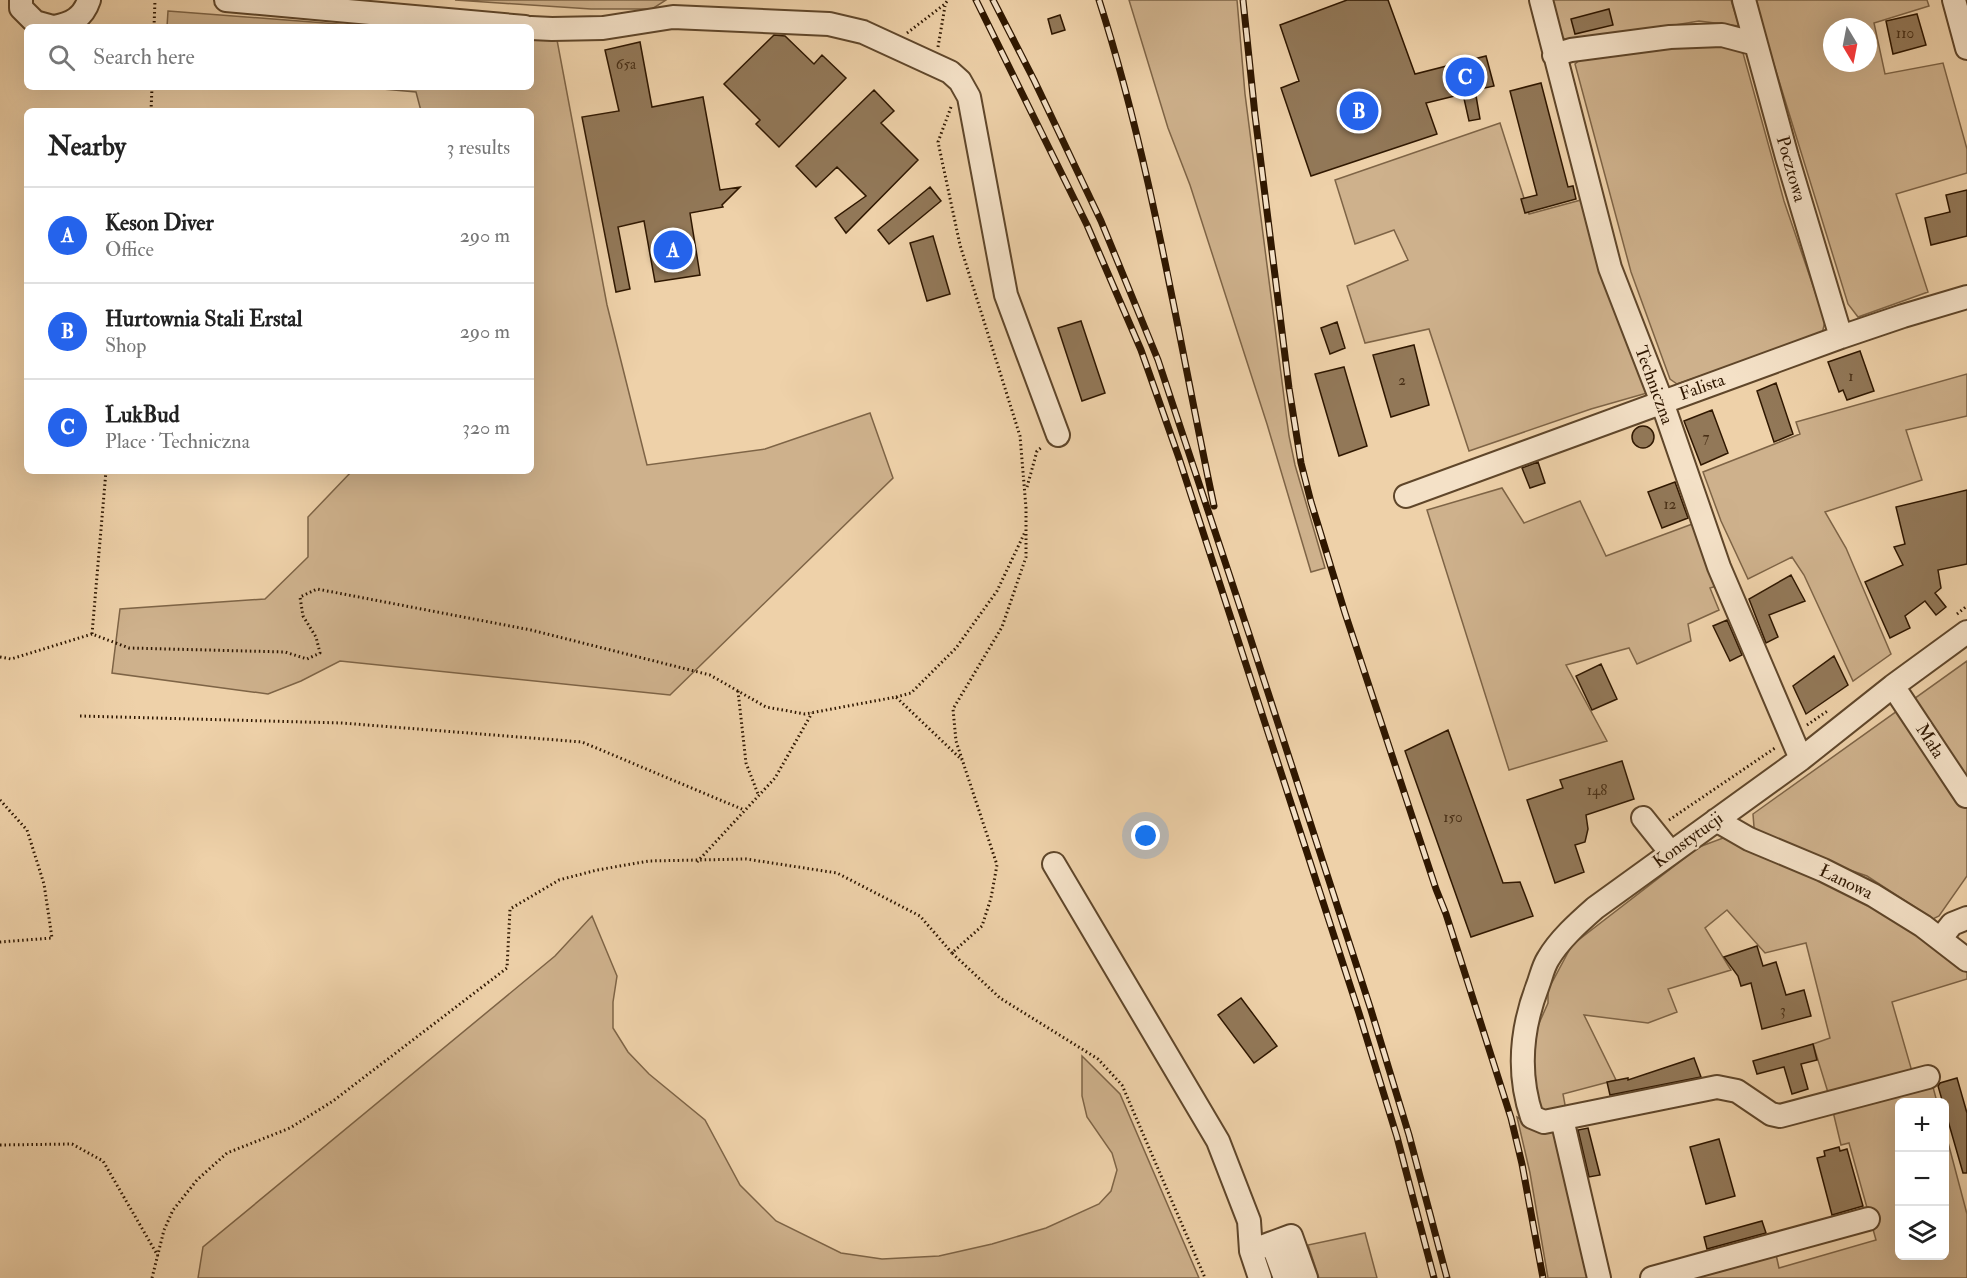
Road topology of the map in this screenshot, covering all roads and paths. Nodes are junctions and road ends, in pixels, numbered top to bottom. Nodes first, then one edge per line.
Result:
1 (21, 0) edge
2 (89, 0) edge
3 (155, 0) edge
4 (226, 0) edge
5 (688, 0) edge
6 (1541, 0) edge
7 (1744, 0) edge
8 (1954, 0) edge
9 (946, 2) edge
10 (673, 17) junction
11 (42, 24) edge
12 (71, 24) edge
13 (154, 24) edge
14 (492, 24) edge
15 (534, 28) edge
16 (892, 44) junction
17 (1756, 44) junction
18 (1967, 48) edge
19 (1554, 55) junction
20 (935, 63) junction
21 (960, 81) junction
22 (152, 90) edge
23 (151, 108) edge
24 (1967, 297) edge
25 (1841, 337) junction
26 (1662, 402) junction
27 (1058, 435) joint
28 (106, 474) edge
29 (1026, 491) junction
30 (1406, 496) dead end
31 (1026, 531) junction
32 (1967, 606) edge
33 (1958, 626) edge
34 (92, 634) junction
35 (0, 657) edge
36 (1893, 686) junction
37 (738, 691) junction
38 (896, 697) junction
39 (1829, 709) dead end
40 (812, 713) junction
41 (80, 716) dead end
42 (1791, 737) junction
43 (1801, 759) junction
44 (963, 761) junction
45 (759, 795) junction
46 (1966, 796) edge
47 (0, 800) edge
48 (744, 810) junction
49 (1716, 820) junction
50 (1649, 825) joint
51 (1671, 853) junction
52 (697, 862) junction
53 (1054, 864) dead end
54 (1967, 918) edge
55 (1941, 938) junction
56 (0, 942) edge
57 (952, 952) junction
58 (1967, 960) edge
59 (1928, 1077) dead end
60 (1562, 1119) junction
61 (0, 1145) edge
62 (1868, 1219) dead end
63 (1272, 1243) junction
64 (1251, 1251) junction
65 (159, 1256) junction
66 (153, 1278) edge
67 (1205, 1278) edge
68 (1260, 1278) edge
69 (1285, 1278) edge
70 (1306, 1278) edge
71 (1599, 1278) edge
72 (1652, 1278) edge

1 - 11 street
2 - 12 street
3 - 13 path
4 - 14 street
5 - 10 street
6 - 19 street, Techniczna
7 - 17 street, Pocztowa
8 - 18 street
9 - 16 path
9 - 20 path
10 - 15 street
10 - 16 street
16 - 20 street
17 - 19 street
17 - 25 street, Pocztowa
19 - 26 street, Techniczna
20 - 21 street
21 - 27 street
21 - 29 path
22 - 23 path
24 - 25 street, Falista
25 - 26 street, Falista
26 - 30 street, Falista
26 - 42 street, Techniczna
27 - 29 path
28 - 34 path
29 - 31 path
31 - 38 path
31 - 44 path
32 - 33 path
33 - 36 street, Konstytucji
34 - 35 path
34 - 37 path
36 - 43 street, Konstytucji
36 - 46 street, Mała
37 - 40 path
37 - 45 path
38 - 40 path
38 - 44 path
39 - 42 path
40 - 45 path
41 - 48 path
42 - 43 street, Techniczna
42 - 50 path
43 - 49 street, Konstytucji
44 - 57 path
45 - 48 path
47 - 56 path
48 - 52 path
49 - 51 street, Konstytucji
49 - 55 street, Łanowa
50 - 51 street
51 - 60 street, Konstytucji
52 - 57 path
52 - 65 path
53 - 64 street
54 - 55 street
55 - 58 street, Łanowa
57 - 67 path
59 - 60 street
60 - 71 street
61 - 65 path
62 - 72 street
63 - 64 street
63 - 69 street
63 - 70 street
64 - 68 street
65 - 66 path

